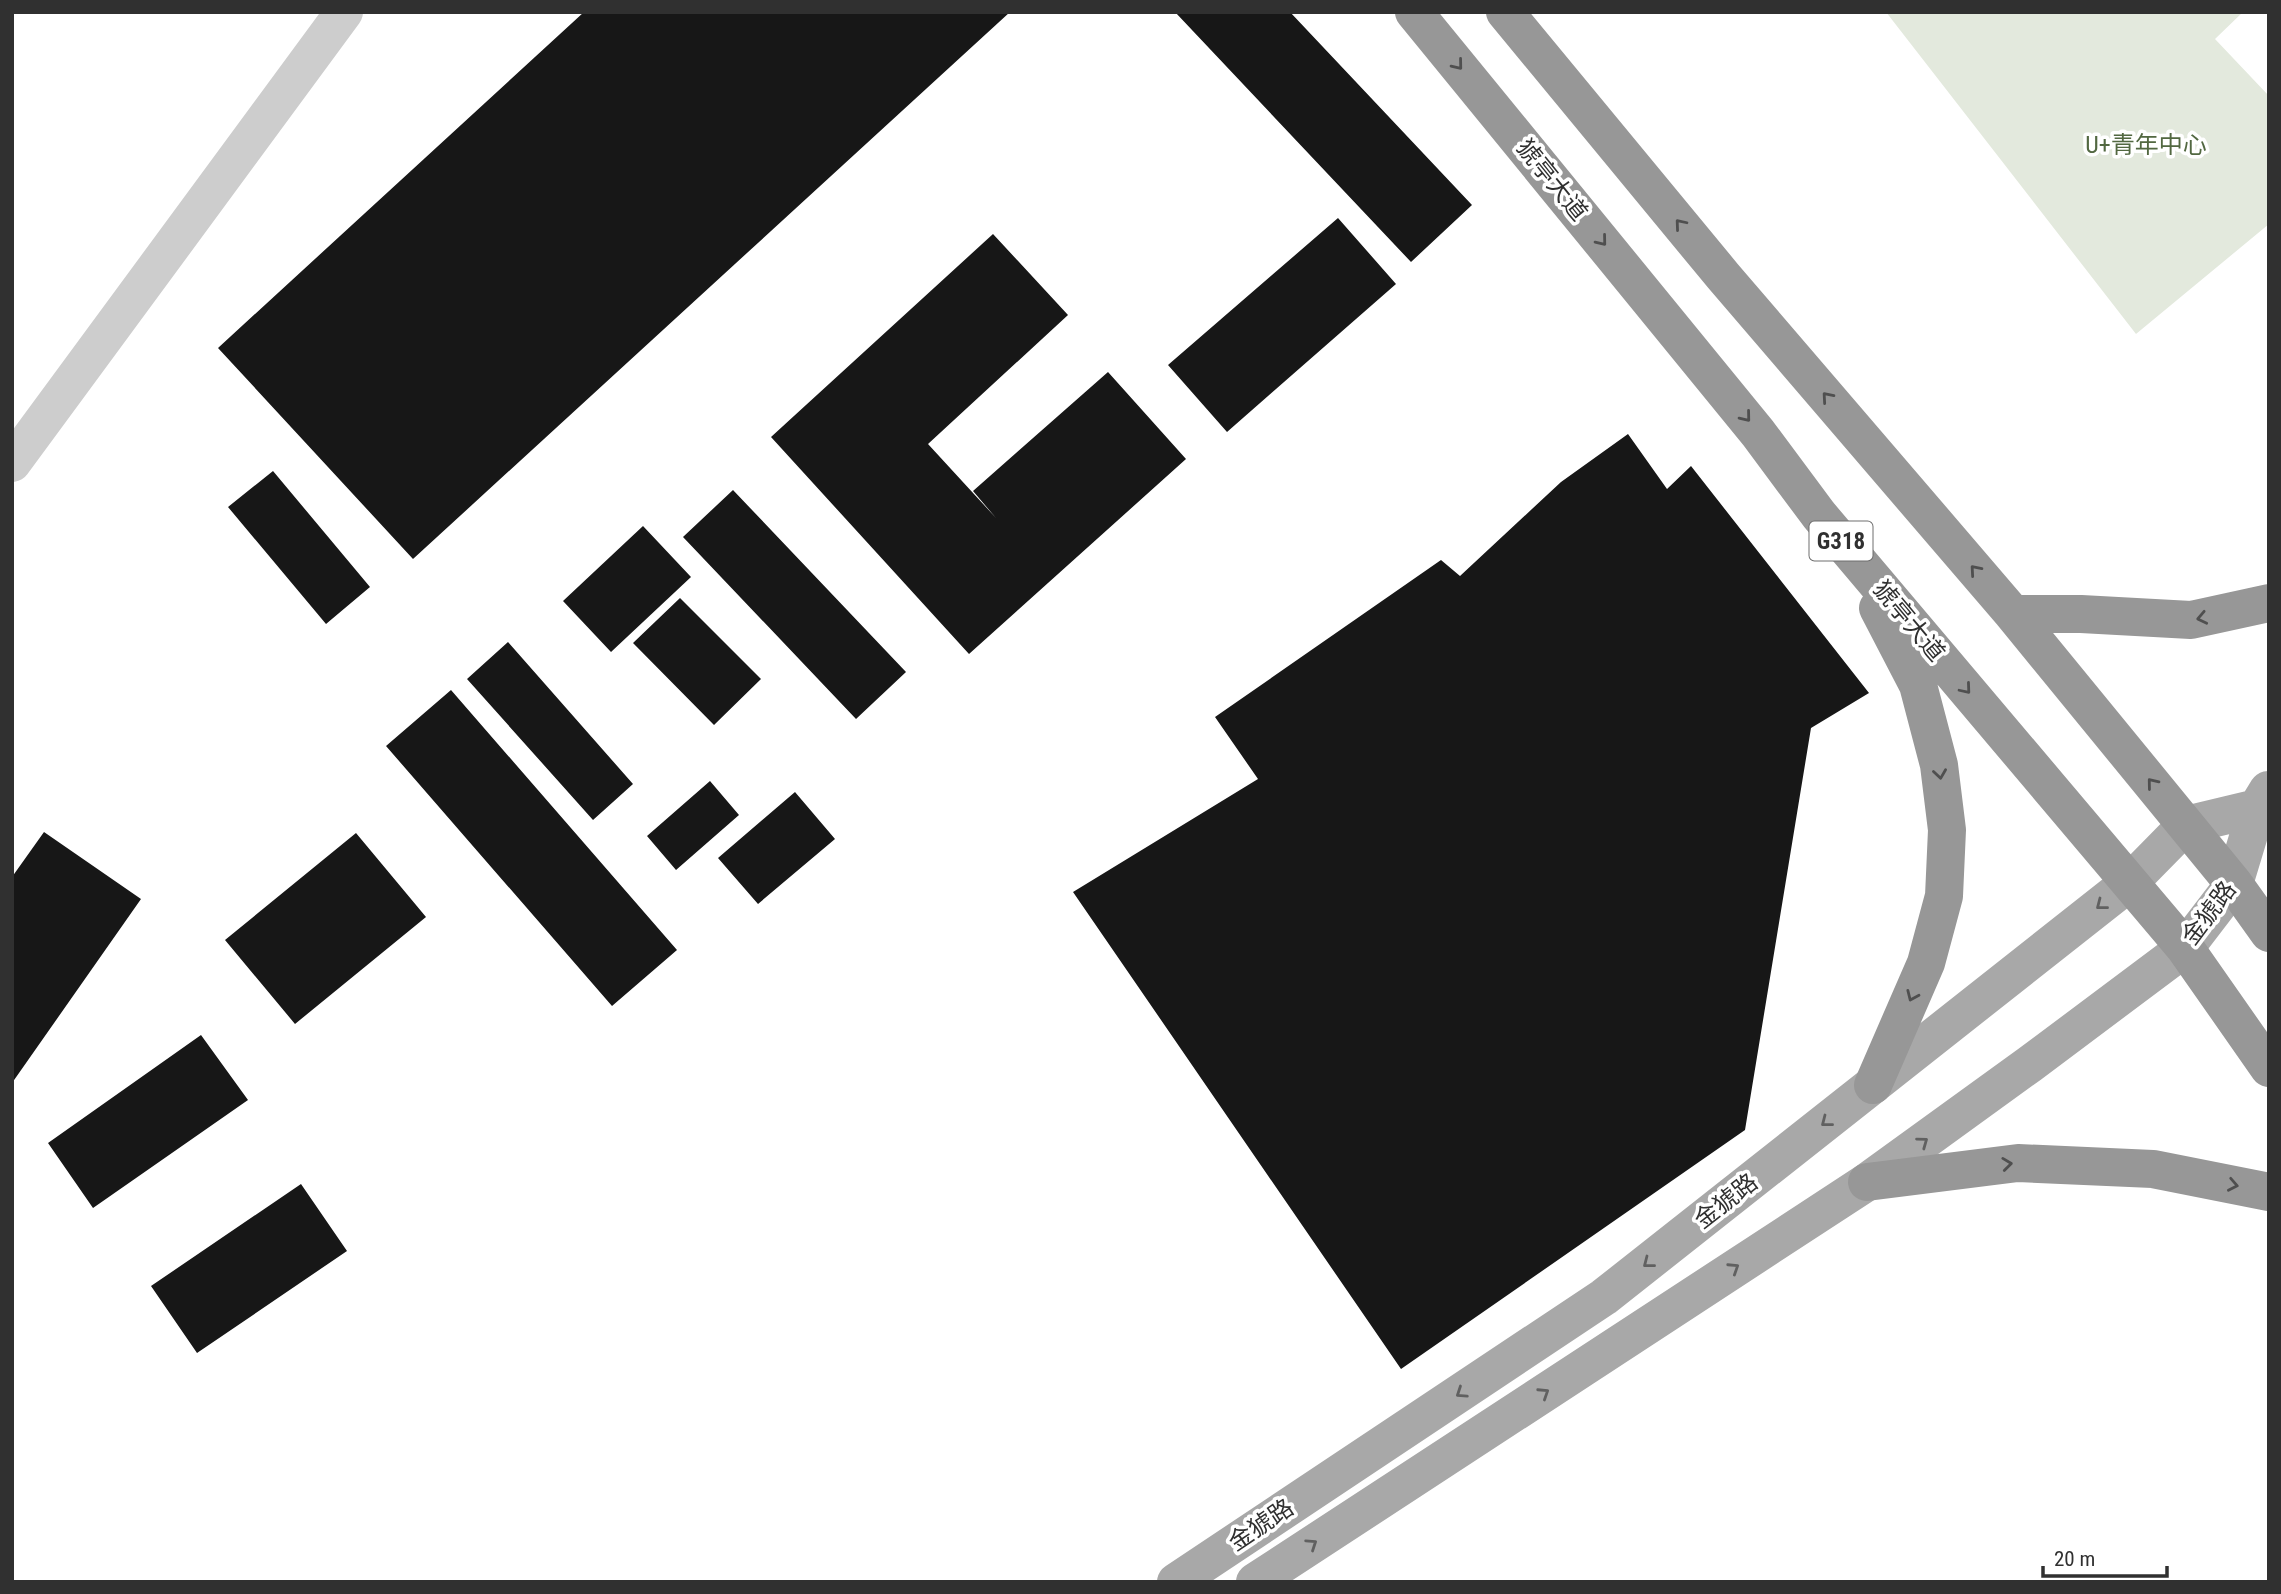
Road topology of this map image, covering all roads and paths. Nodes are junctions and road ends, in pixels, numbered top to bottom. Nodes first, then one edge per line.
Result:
1 (344, 12) edge
2 (1414, 12) edge
3 (1504, 12) edge
4 (12, 463) edge
5 (1819, 515) junction
6 (2269, 603) edge
7 (2013, 614) junction
8 (2263, 798) edge
9 (2186, 825) junction
10 (2130, 882) junction
11 (2234, 884) junction
12 (2269, 933) edge
13 (2185, 948) junction
14 (2269, 1068) edge
15 (1873, 1085) junction
16 (1867, 1182) junction
17 (2269, 1192) edge
18 (1176, 1582) edge
19 (1255, 1582) edge

1 - 4 street
2 -> 5 highway, 猇亭大道 / G318
7 -> 3 highway
5 -> 10 highway, 猇亭大道 / G318
5 -> 15 highway
6 -> 7 highway
9 -> 7 highway
8 - 9 main road, 金猇路
8 - 11 main road, 金猇路
9 - 10 main road, 金猇路
9 - 11 highway
10 - 13 highway, 猇亭大道 / G318
10 -> 15 main road, 金猇路
11 - 12 highway
11 - 13 main road, 金猇路
13 - 14 highway, 猇亭大道 / G318
16 -> 13 main road, 金猇路
15 -> 18 main road, 金猇路
16 -> 17 highway
19 -> 16 main road, 金猇路

